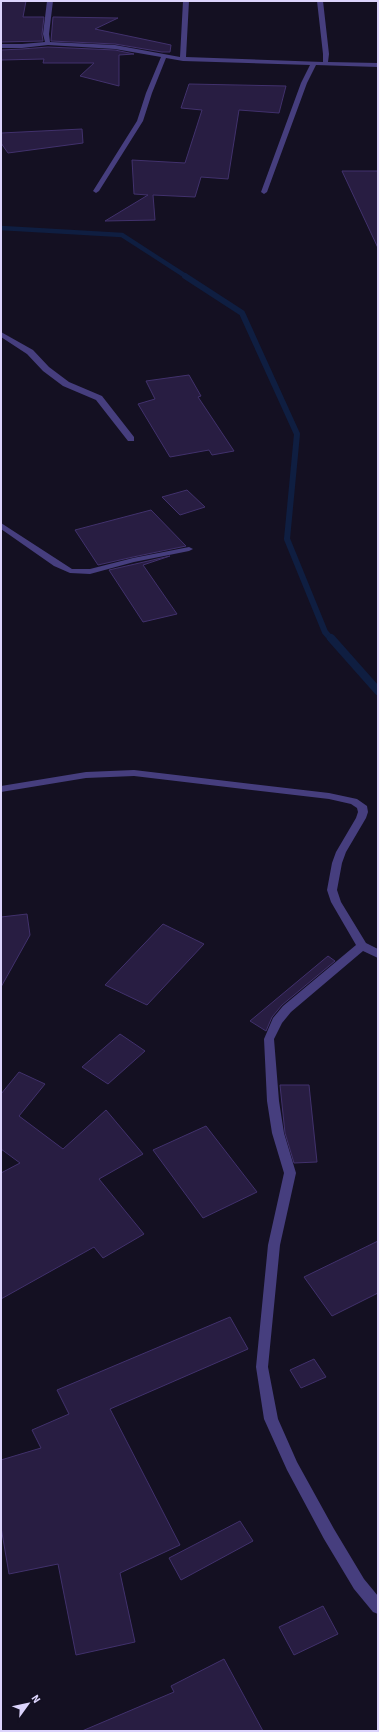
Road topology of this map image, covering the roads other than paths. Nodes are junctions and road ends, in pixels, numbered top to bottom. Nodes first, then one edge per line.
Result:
1 (50, 1) edge
2 (186, 1) edge
3 (320, 1) edge
4 (48, 43) junction
5 (1, 46) edge
6 (164, 56) junction
7 (183, 59) junction
8 (314, 64) junction
9 (326, 64) junction
10 (378, 65) edge
11 (96, 191) dead end
12 (264, 192) dead end
13 (1, 334) edge
14 (131, 439) dead end
15 (1, 525) edge
16 (189, 549) dead end
17 (1, 789) edge
18 (362, 946) junction
19 (378, 954) edge
20 (378, 1607) edge

1 - 4 street
2 - 7 street
3 - 9 street
4 - 5 street
4 - 6 street
6 - 7 street
6 - 11 street
7 - 8 street
8 - 9 street
8 - 12 street
9 - 10 street
13 - 14 street
15 - 16 street
17 - 18 street
18 - 19 street
18 - 20 street

